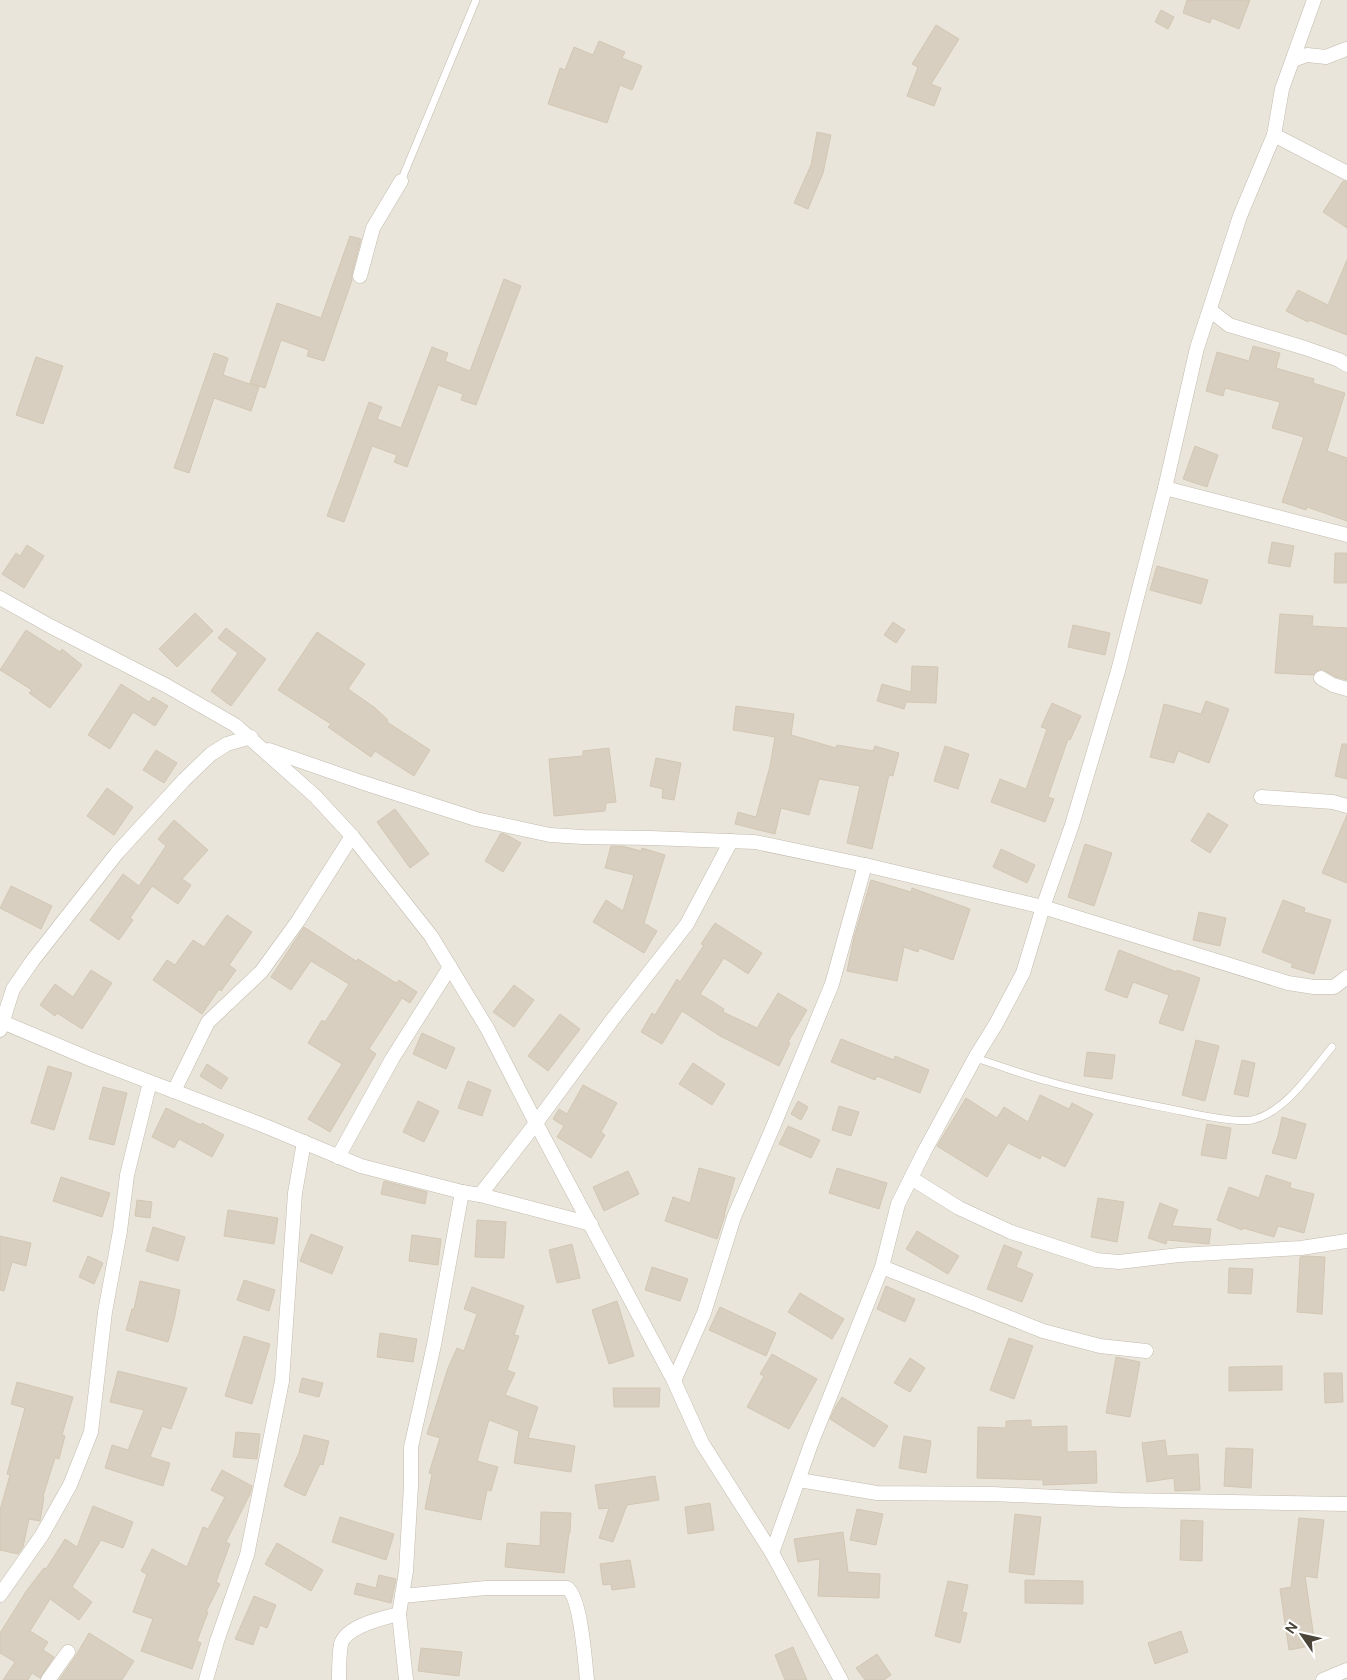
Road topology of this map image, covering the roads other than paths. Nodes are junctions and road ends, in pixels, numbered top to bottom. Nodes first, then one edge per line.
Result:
1 (476, 0) edge
2 (1314, 0) edge
3 (1346, 49) edge
4 (1293, 60) junction
5 (1274, 136) junction
6 (1347, 173) edge
7 (401, 181) joint
8 (360, 276) dead end
9 (1210, 310) junction
10 (1347, 365) edge
11 (1165, 488) junction
12 (1347, 535) edge
13 (0, 598) edge
14 (1321, 678) dead end
15 (1347, 689) edge
16 (251, 737) junction
17 (261, 747) junction
18 (1261, 797) dead end
19 (1347, 806) edge
20 (352, 836) junction
21 (731, 841) junction
22 (865, 865) junction
23 (1043, 907) junction
24 (450, 967) junction
25 (1347, 977) edge
26 (0, 1024) edge
27 (1332, 1047) dead end
28 (976, 1058) junction
29 (150, 1082) junction
30 (174, 1091) junction
31 (536, 1123) junction
32 (304, 1142) junction
33 (338, 1157) junction
34 (911, 1178) junction
35 (462, 1192) junction
36 (480, 1195) junction
37 (591, 1224) junction
38 (1347, 1241) edge
39 (882, 1267) junction
40 (1146, 1351) dead end
41 (674, 1381) junction
42 (799, 1480) junction
43 (1347, 1504) edge
44 (772, 1553) junction
45 (0, 1595) edge
46 (402, 1596) junction
47 (399, 1614) junction
48 (68, 1652) dead end
49 (1347, 1670) edge
50 (48, 1680) edge
51 (206, 1680) edge
52 (338, 1680) edge
53 (406, 1680) edge
54 (587, 1680) edge
55 (841, 1680) edge
56 (1323, 1680) edge

1 - 7 lane
2 - 4 street
3 - 4 street
4 - 5 street
5 - 6 street
5 - 9 street
7 - 8 street
9 - 10 street
9 - 11 street
11 - 12 street
11 - 23 street
13 - 16 street
14 - 15 street
16 - 17 street
16 - 26 street
17 - 20 street
17 - 21 street
18 - 19 street
20 - 24 street
20 - 30 street
21 - 22 street
21 - 31 street
22 - 23 street
22 - 41 street
23 - 25 street
23 - 28 street
24 - 31 street
24 - 33 street
26 - 29 street
27 - 28 lane
28 - 34 street
29 - 30 street
29 - 45 street
30 - 32 street
31 - 36 street
31 - 37 street
32 - 33 street
32 - 51 street
33 - 35 street
34 - 38 street
34 - 39 street
35 - 36 street
35 - 46 street
36 - 37 street
37 - 41 street
39 - 40 street
39 - 42 street
41 - 44 street
42 - 43 street
42 - 44 street
44 - 55 street
46 - 47 street
46 - 54 street
47 - 52 street
47 - 53 street
48 - 50 street
49 - 56 street

